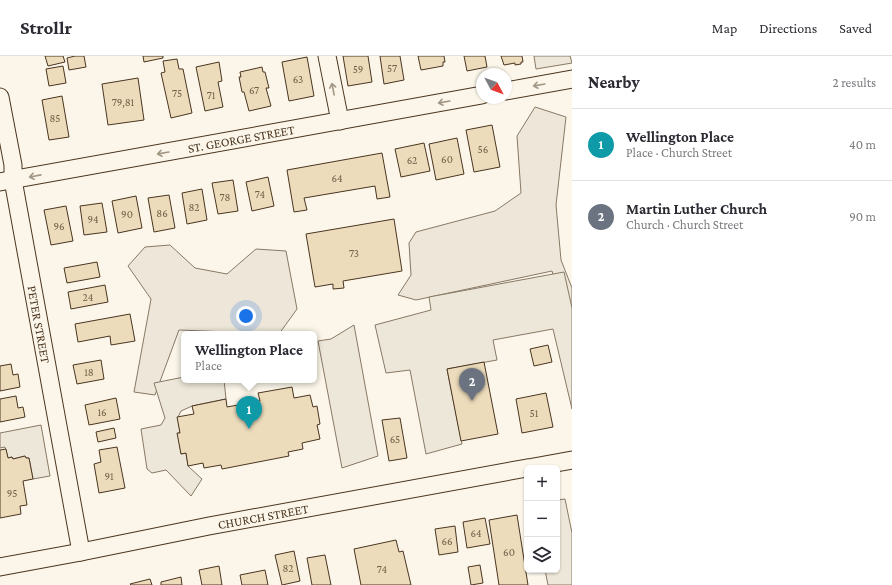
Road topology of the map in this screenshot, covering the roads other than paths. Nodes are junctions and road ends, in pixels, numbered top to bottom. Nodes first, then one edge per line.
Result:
1 (327, 56) edge
2 (572, 79) edge
3 (512, 90) edge
4 (476, 96) edge
5 (0, 97) edge
6 (340, 121) junction
7 (7, 181) edge
8 (572, 460) edge
9 (544, 465) edge
10 (524, 469) edge
11 (81, 552) junction
12 (0, 567) edge

6 -> 1 street
2 -> 3 street
4 -> 6 street, ST. GEORGE STREET
5 - 7 street, PETER STREET
6 -> 7 street, ST. GEORGE STREET
7 - 11 street, PETER STREET
8 - 9 street, CHURCH STREET
10 - 11 street, CHURCH STREET
11 - 12 street, CHURCH STREET

